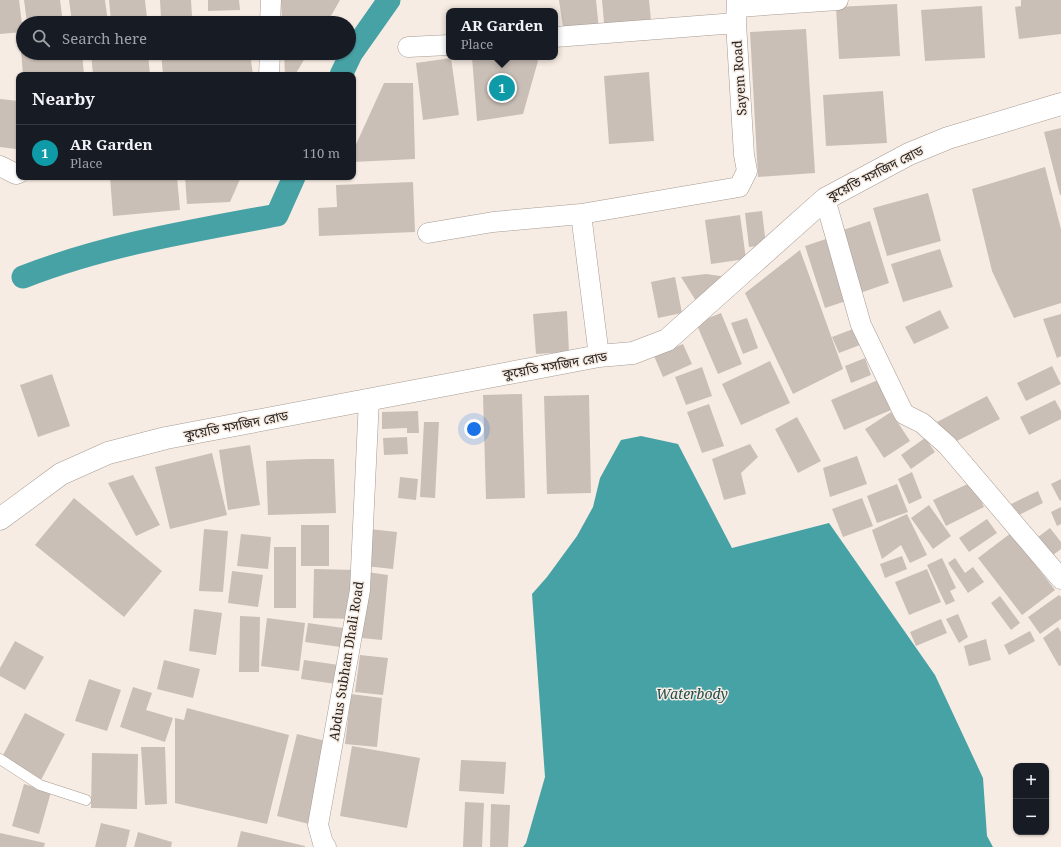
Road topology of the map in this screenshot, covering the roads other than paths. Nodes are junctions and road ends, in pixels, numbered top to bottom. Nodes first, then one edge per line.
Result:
1 (271, 0) edge
2 (838, 0) edge
3 (737, 10) edge
4 (270, 16) edge
5 (558, 37) edge
6 (446, 44) edge
7 (408, 47) dead end
8 (270, 60) edge
9 (269, 72) edge
10 (1061, 104) edge
11 (0, 166) edge
12 (16, 174) edge
13 (824, 199) junction
14 (581, 214) junction
15 (428, 233) dead end
16 (599, 356) junction
17 (369, 399) junction
18 (0, 519) edge
19 (1061, 579) edge
20 (0, 759) edge
21 (86, 800) dead end
22 (326, 847) edge

1 - 4 street
2 - 3 street
3 - 5 street
3 - 14 street, Sayem Road
6 - 7 street
8 - 9 street
10 - 13 street, কুয়েতি মসজিদ রোড
11 - 12 street
13 - 16 street, কুয়েতি মসজিদ রোড
13 - 19 street
14 - 15 street
14 - 16 street
16 - 17 street, কুয়েতি মসজিদ রোড
17 - 18 street, কুয়েতি মসজিদ রোড
17 - 22 street, Abdus Subhan Dhali Road
20 - 21 lane

